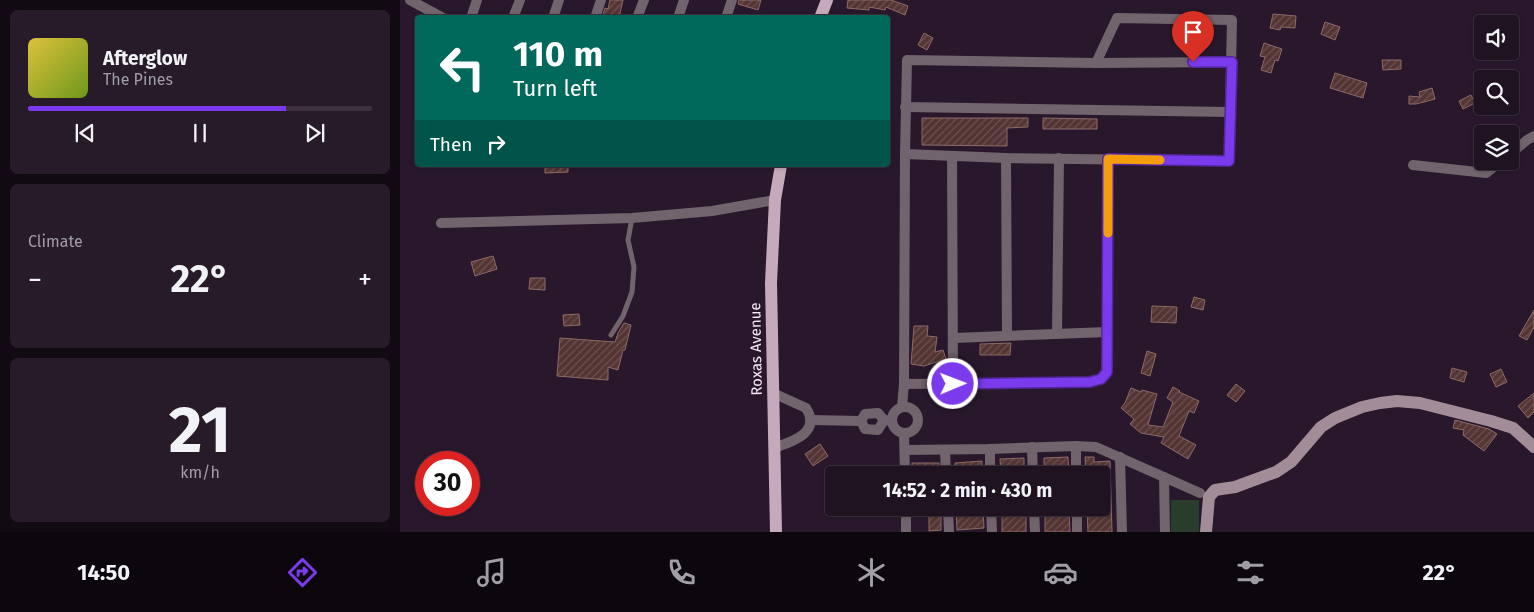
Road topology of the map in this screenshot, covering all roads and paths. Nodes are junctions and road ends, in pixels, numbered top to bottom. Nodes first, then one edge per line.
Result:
1 (410, 0) edge
2 (434, 0) edge
3 (477, 0) edge
4 (520, 0) edge
5 (559, 0) edge
6 (602, 0) edge
7 (644, 0) edge
8 (684, 0) edge
9 (732, 0) edge
10 (827, 0) edge
11 (430, 11) junction
12 (438, 15) edge
13 (472, 15) edge
14 (514, 15) edge
15 (554, 15) edge
16 (596, 15) edge
17 (638, 15) edge
18 (679, 15) edge
19 (727, 15) edge
20 (821, 15) edge
21 (1232, 62) junction
22 (1096, 63) junction
23 (905, 107) junction
24 (1230, 112) junction
25 (1534, 136) edge
26 (1519, 147) edge
27 (905, 154) junction
28 (952, 156) junction
29 (1006, 158) junction
30 (1059, 158) junction
31 (1108, 159) junction
32 (1412, 165) dead end
33 (779, 167) edge
34 (1490, 170) edge
35 (775, 200) junction
36 (632, 218) junction
37 (441, 223) dead end
38 (1107, 332) junction
39 (1057, 333) junction
40 (611, 335) dead end
41 (1007, 335) junction
42 (954, 338) junction
43 (904, 384) junction
44 (953, 384) junction
45 (773, 393) junction
46 (902, 407) junction
47 (810, 420) junction
48 (888, 421) junction
49 (904, 433) junction
50 (1076, 446) junction
51 (1032, 447) junction
52 (1534, 447) edge
53 (774, 448) junction
54 (990, 449) junction
55 (905, 450) junction
56 (945, 450) junction
57 (1120, 457) junction
58 (905, 466) edge
59 (946, 466) edge
60 (990, 466) edge
61 (1033, 466) edge
62 (1076, 466) edge
63 (1164, 477) junction
64 (1200, 493) dead end
65 (906, 516) edge
66 (948, 516) edge
67 (991, 516) edge
68 (1034, 516) edge
69 (1077, 516) edge
70 (776, 532) edge
71 (906, 532) edge
72 (949, 532) edge
73 (992, 532) edge
74 (1035, 532) edge
75 (1077, 532) edge
76 (1122, 532) edge
77 (1165, 532) edge
78 (1206, 532) edge

1 - 11 street
2 - 11 street
3 - 13 street
4 - 14 street
5 - 15 street
6 - 16 street
7 - 17 street
8 - 18 street
9 - 19 street
10 - 20 main road
11 - 12 street
21 - 22 street
21 - 22 street
21 - 24 street
22 - 23 street
23 - 24 street
23 - 27 street
24 - 31 street
25 - 26 street
27 - 28 street
27 - 43 street
28 - 29 street
28 - 42 street
29 - 30 street
29 - 41 street
30 - 31 street
30 - 39 street
31 - 38 street
32 - 34 street
33 - 35 main road, Roxas Avenue
35 - 36 street
35 - 45 main road, Roxas Avenue
36 - 37 street
36 - 40 lane
38 - 39 street
38 - 44 street
39 - 41 street
41 - 42 street
42 - 44 street
43 - 44 street
43 - 46 street
45 - 47 street
45 - 53 main road, Roxas Avenue
46 - 48 street
46 - 49 street
47 - 48 street
47 - 53 street
48 - 49 street
49 - 55 street
50 - 51 street
50 - 57 street
50 - 62 street
51 - 54 street
51 - 61 street
52 - 78 street
53 - 70 main road, Roxas Avenue
54 - 56 street
54 - 60 street
55 - 56 street
55 - 58 street
56 - 59 street
57 - 63 street
57 - 76 street
63 - 64 street
63 - 77 street
65 - 71 street
66 - 72 street
67 - 73 street
68 - 74 street
69 - 75 street

